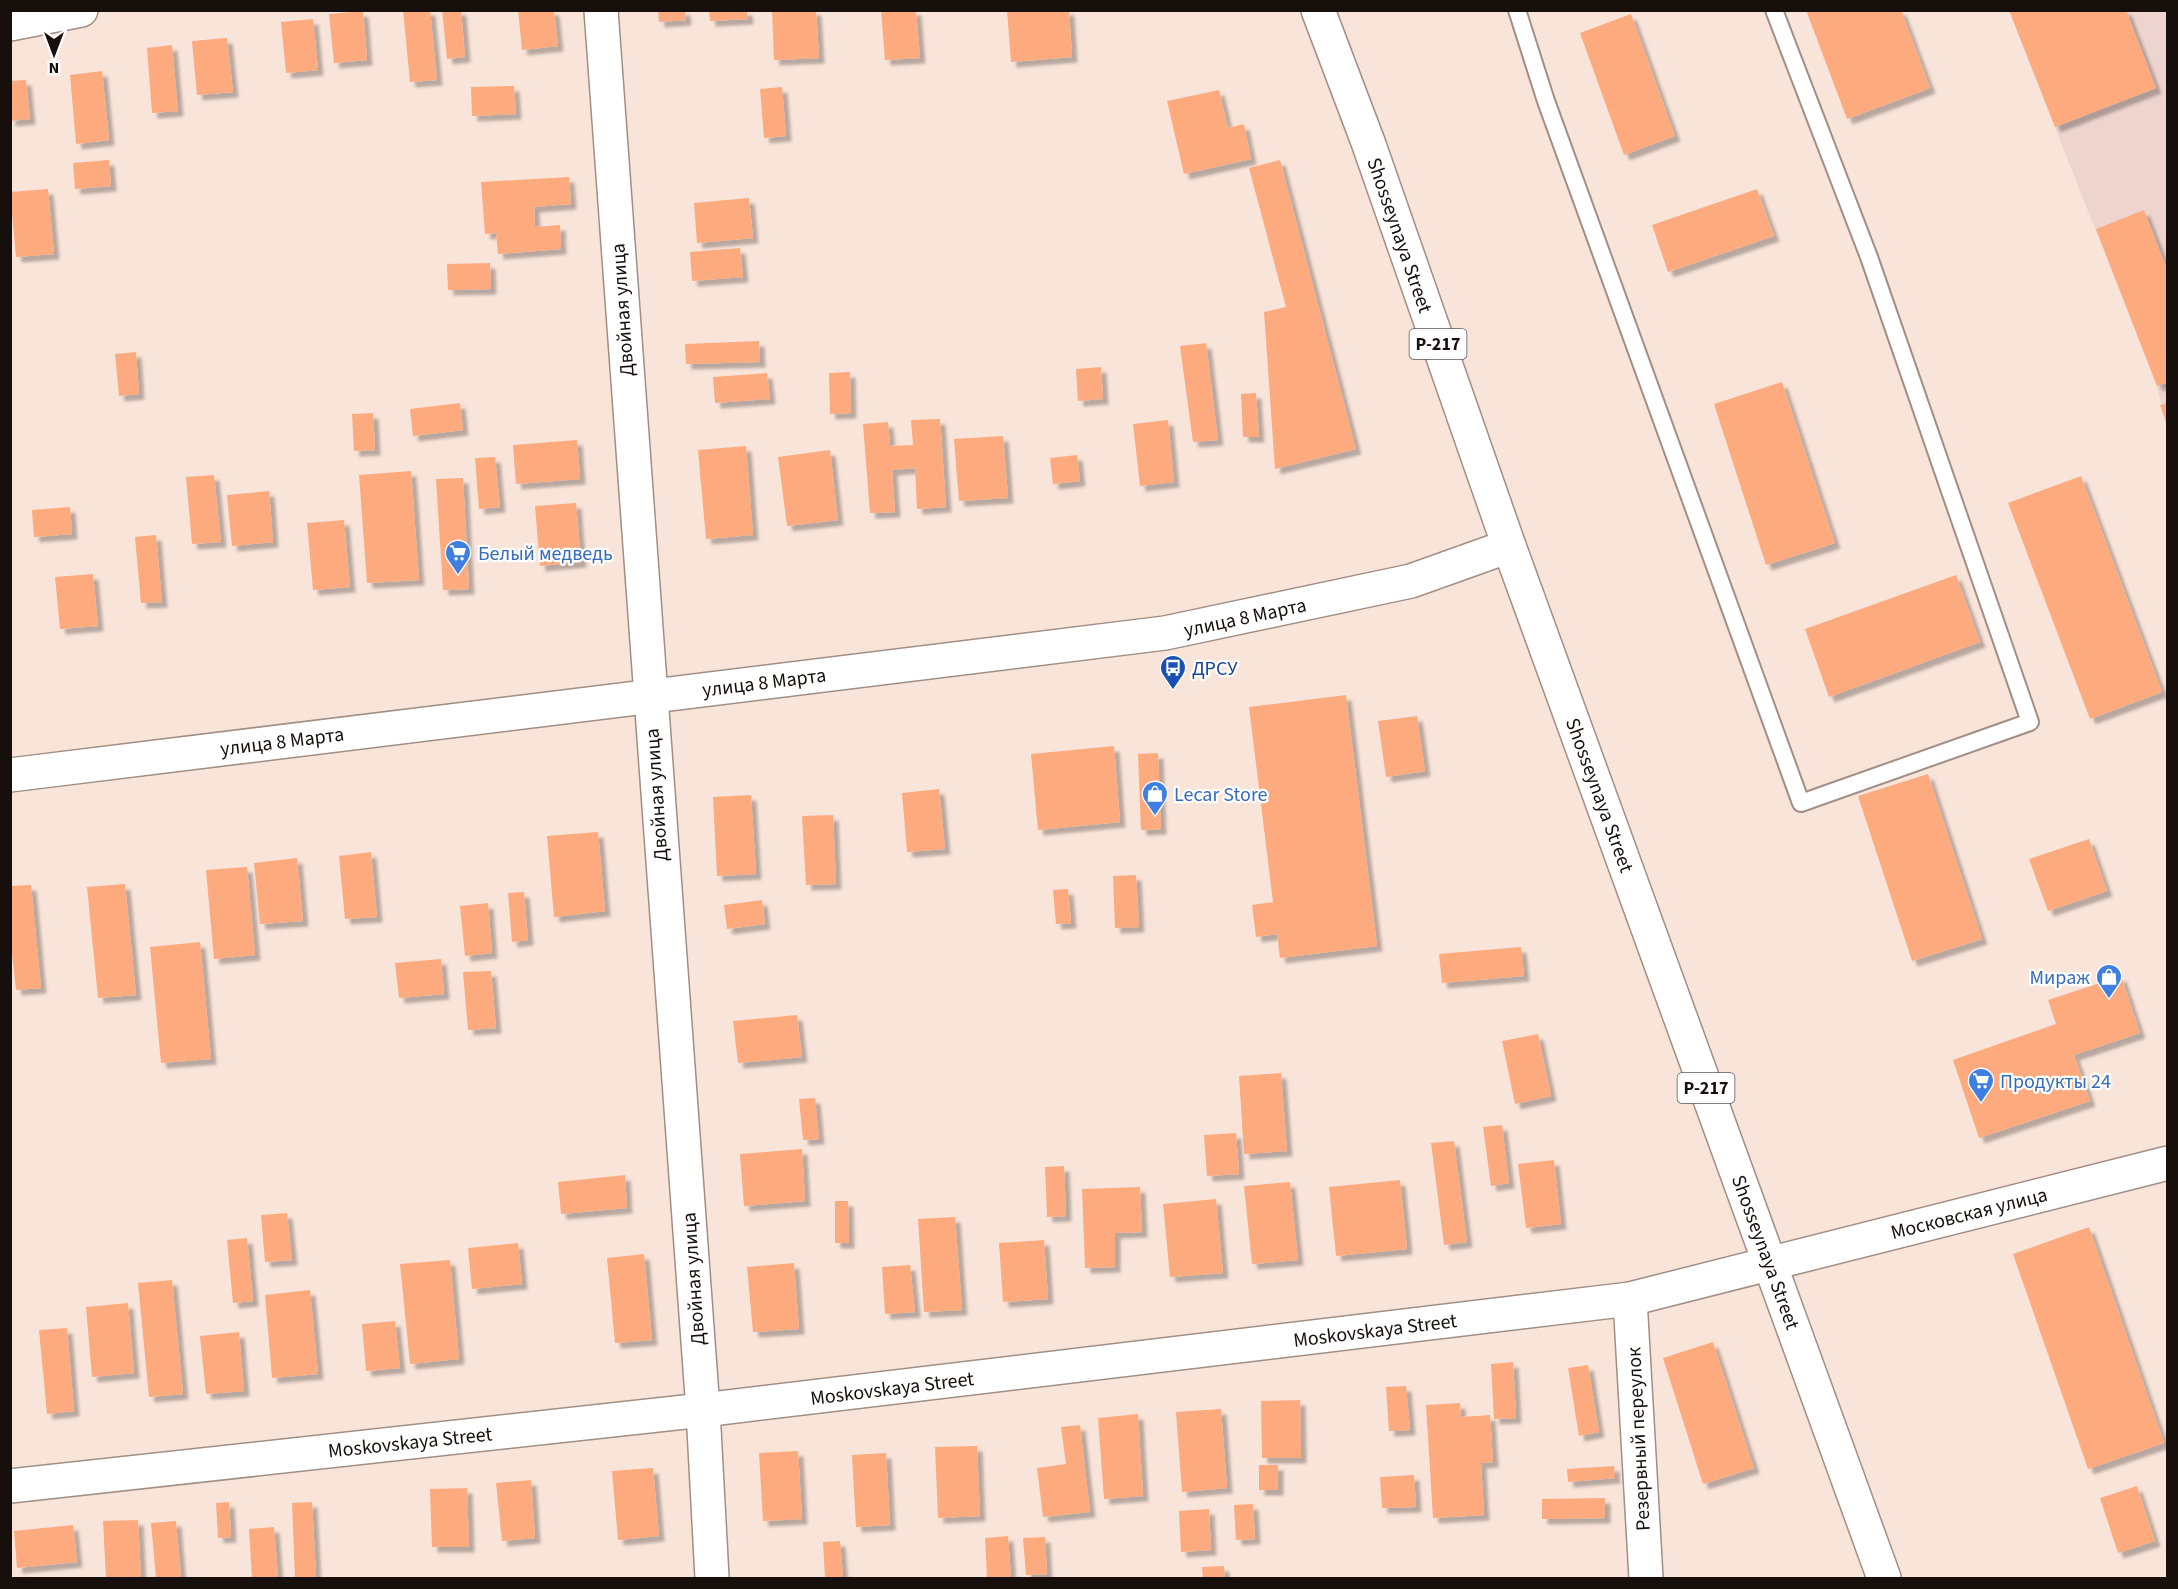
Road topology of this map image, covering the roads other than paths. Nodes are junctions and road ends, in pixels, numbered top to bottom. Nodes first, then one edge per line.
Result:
1 (81, 10) edge
2 (601, 10) edge
3 (1318, 10) edge
4 (1517, 10) edge
5 (1774, 10) edge
6 (10, 24) edge
7 (1509, 546) junction
8 (649, 696) junction
9 (10, 775) edge
10 (2168, 1163) edge
11 (1770, 1264) junction
12 (1630, 1299) junction
13 (703, 1410) junction
14 (10, 1486) edge
15 (712, 1578) edge
16 (1646, 1578) edge
17 (1884, 1578) edge

1 - 6 main road
2 - 8 main road, Двойная улица
3 - 7 main road, Shosseynaya Street / Р-217
4 - 5 lane
7 - 8 main road, улица 8 Марта
7 - 11 main road, Shosseynaya Street / Р-217
8 - 9 main road, улица 8 Марта
8 - 13 main road, Двойная улица
10 - 11 main road, Московская улица
11 - 12 main road, Moskovskaya Street
11 - 17 main road, Shosseynaya Street / Р-217
12 - 13 main road, Moskovskaya Street
12 - 16 main road, Резервный переулок
13 - 14 main road, Moskovskaya Street
13 - 15 main road, Двойная улица

